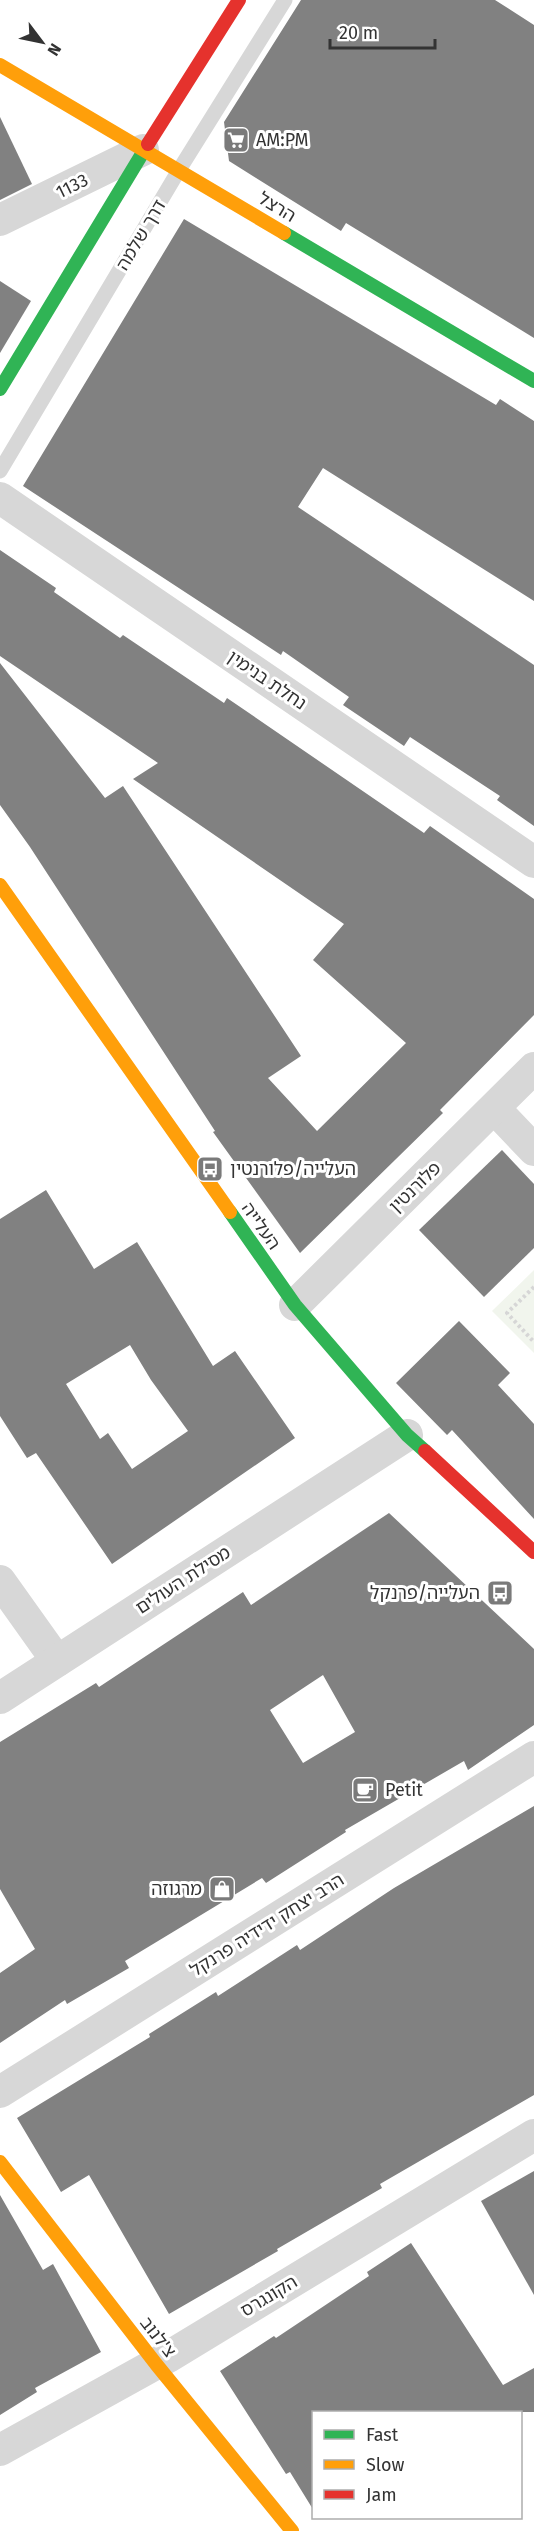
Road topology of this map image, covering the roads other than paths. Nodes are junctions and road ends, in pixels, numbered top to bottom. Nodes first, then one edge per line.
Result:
1 (239, 0) edge
2 (285, 0) edge
3 (0, 65) edge
4 (143, 150) junction
5 (179, 170) junction
6 (0, 220) edge
7 (534, 381) edge
8 (0, 389) edge
9 (0, 471) edge
10 (0, 498) edge
11 (534, 862) edge
12 (0, 885) edge
13 (534, 1068) edge
14 (495, 1109) junction
15 (534, 1150) edge
16 (295, 1305) junction
17 (407, 1435) junction
18 (534, 1552) edge
19 (0, 1581) edge
20 (57, 1661) junction
21 (0, 1698) edge
22 (534, 1757) edge
23 (0, 2092) edge
24 (534, 2135) edge
25 (0, 2162) edge
26 (156, 2364) junction
27 (0, 2450) edge
28 (292, 2531) edge

1 - 4 street
2 - 5 lane, דרך שלמה
3 - 4 street, הרצל
4 - 5 street, הרצל
4 - 6 street, 1133
4 - 8 street
5 - 7 street, הרצל
5 - 9 lane, דרך שלמה
10 - 11 street, נחלת בנימין
12 - 16 street, העלייה
13 - 14 street, פלורנטין
14 - 15 street
14 - 16 street, פלורנטין
16 - 17 street, העלייה
17 - 18 street, העלייה
17 - 20 street, מסילת העולים
19 - 20 street
20 - 21 street, מסילת העולים
22 - 23 street, הרב יצחק ידידיה פרנקל
24 - 26 street, הקונגרס
25 - 26 street, צ'לנוב
26 - 27 street, הקונגרס
26 - 28 street, צ'לנוב

